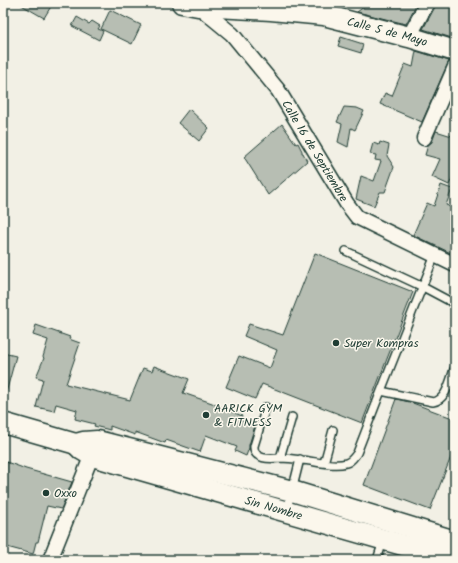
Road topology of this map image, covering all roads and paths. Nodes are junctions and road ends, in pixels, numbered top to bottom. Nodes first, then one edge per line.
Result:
1 (427, 3) edge
2 (193, 4) edge
3 (272, 6) edge
4 (325, 9) edge
5 (409, 37) junction
6 (455, 51) edge
7 (455, 66) edge
8 (424, 138) dead end
9 (346, 251) dead end
10 (435, 255) junction
11 (455, 265) edge
12 (422, 287) junction
13 (455, 304) edge
14 (455, 367) edge
15 (382, 391) junction
16 (266, 407) dead end
17 (292, 417) dead end
18 (3, 423) edge
19 (333, 430) dead end
20 (95, 449) junction
21 (280, 458) junction
22 (300, 459) junction
23 (324, 463) junction
24 (292, 491) junction
25 (286, 511) junction
26 (384, 539) junction
27 (447, 550) edge
28 (50, 560) edge
29 (377, 560) edge

1 - 5 street
2 - 3 main road, Calle 5 de Mayo
2 - 10 street, Calle 16 de Septiembre
3 - 4 main road, Calle 5 de Mayo
4 - 5 main road, Calle 5 de Mayo
5 - 6 main road, Calle 5 de Mayo
7 - 8 street
9 - 12 lane
10 - 11 street, Calle 16 de Septiembre
10 - 12 lane
12 - 13 lane
12 - 15 lane
14 - 15 lane
15 - 23 lane
16 - 21 lane
17 - 21 lane
18 - 20 main road
19 - 23 lane
20 - 24 main road, Sin Nombre
20 - 25 main road, Sin Nombre
20 - 28 street
21 - 22 lane
22 - 23 lane
22 - 24 lane
24 - 25 lane
24 - 27 main road, Sin Nombre
25 - 26 main road, Sin Nombre
26 - 27 main road, Sin Nombre
26 - 29 lane

